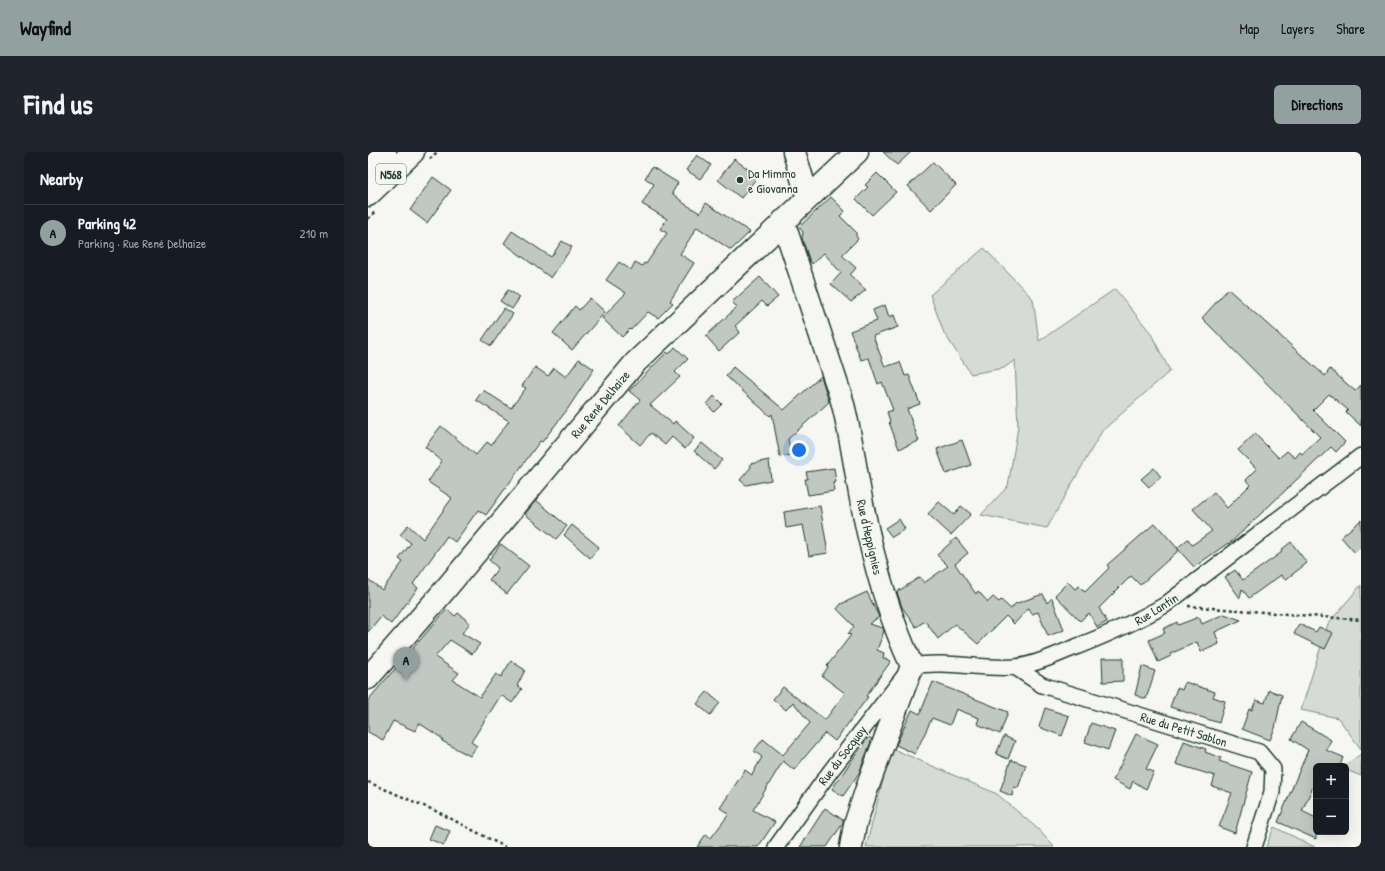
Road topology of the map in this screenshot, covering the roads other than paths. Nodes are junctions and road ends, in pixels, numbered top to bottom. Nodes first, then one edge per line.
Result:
1 (385, 152) edge
2 (413, 152) edge
3 (794, 152) edge
4 (857, 152) edge
5 (368, 168) edge
6 (368, 195) edge
7 (808, 198) junction
8 (783, 221) junction
9 (1361, 456) edge
10 (912, 666) junction
11 (1015, 667) junction
12 (368, 678) edge
13 (776, 847) edge
14 (851, 847) edge
15 (1254, 847) edge

1 - 5 main road, N568
2 - 6 main road, N568
3 - 7 main road
4 - 7 main road, Rue René Delhaize
7 - 8 main road, Rue René Delhaize
8 - 10 main road, Rue d'Heppignies
8 - 12 main road, Rue René Delhaize
9 - 11 street, Rue Lantin
10 - 11 street, Rue Lantin
10 - 13 street, Rue du Socquoy
10 - 14 main road
11 - 15 street, Rue du Petit Sablon

